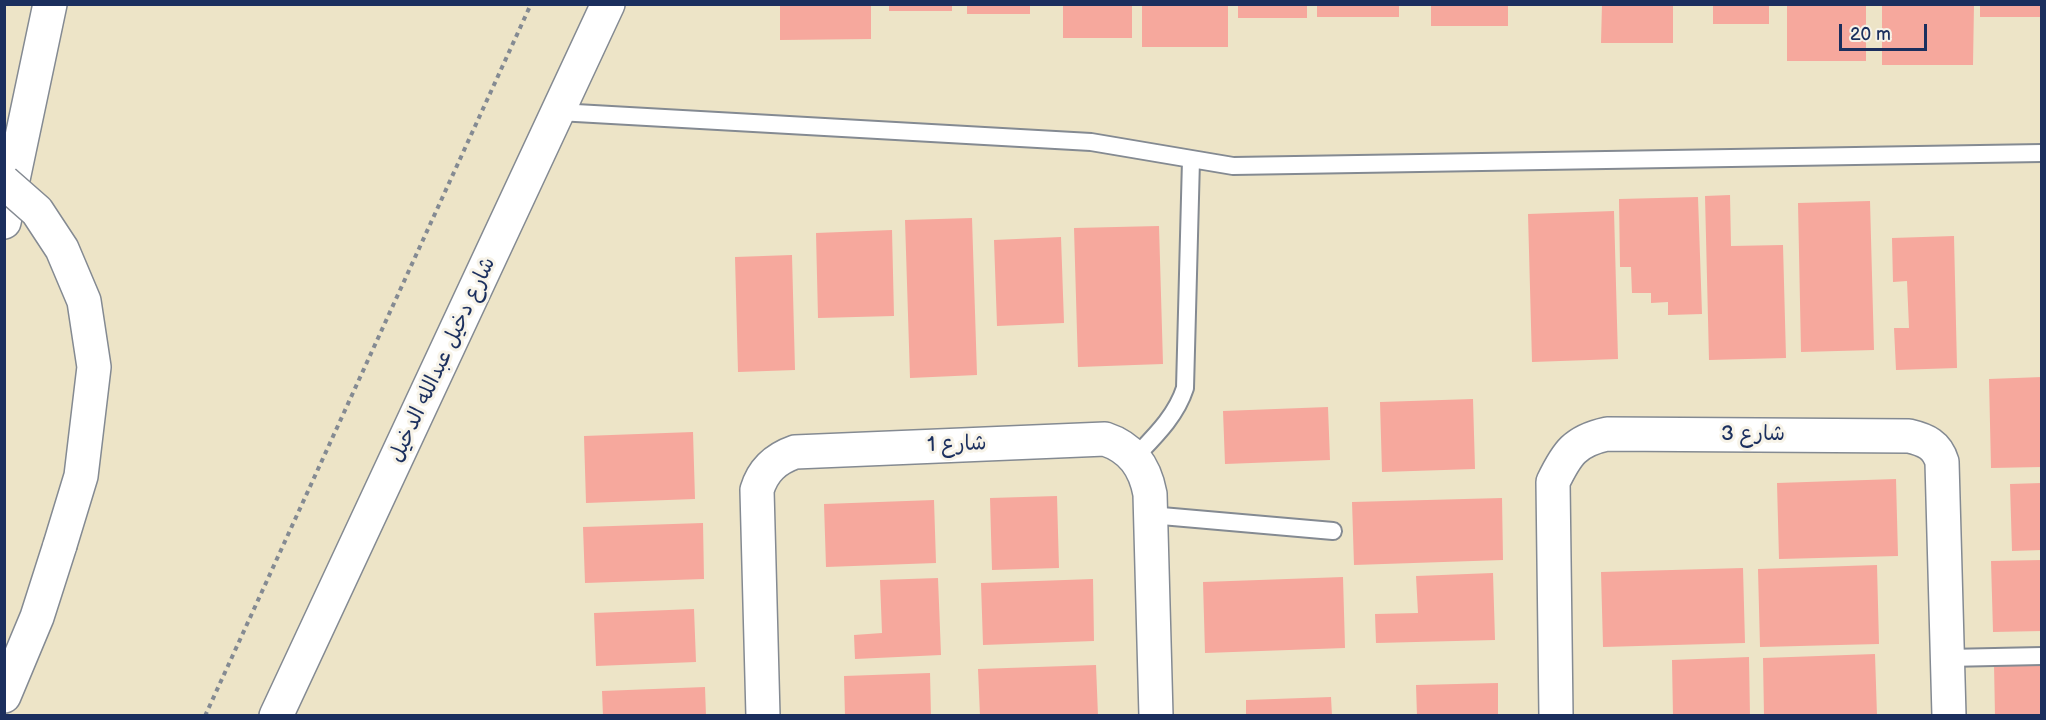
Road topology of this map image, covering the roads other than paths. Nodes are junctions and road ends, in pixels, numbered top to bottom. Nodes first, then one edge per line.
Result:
1 (50, 4) edge
2 (608, 4) edge
3 (558, 112) junction
4 (2042, 153) edge
5 (1191, 160) junction
6 (4, 182) edge
7 (4, 222) edge
8 (1135, 457) junction
9 (1150, 516) junction
10 (1333, 531) dead end
11 (2042, 656) edge
12 (1947, 658) junction
13 (4, 696) edge
14 (276, 716) edge
15 (763, 716) edge
16 (1156, 716) edge
17 (1556, 716) edge
18 (1949, 716) edge

1 - 7 main road
2 - 3 main road, شارع دخيل عبدالله الدخيل
3 - 5 lane
3 - 14 main road, شارع دخيل عبدالله الدخيل
4 - 5 lane
5 - 8 lane
6 - 13 main road, bridge
8 - 9 main road, شارع 1
8 - 15 main road, شارع 1
9 - 10 lane
9 - 16 main road, شارع 1
11 - 12 lane
12 - 17 main road, شارع 3
12 - 18 main road, شارع 3

